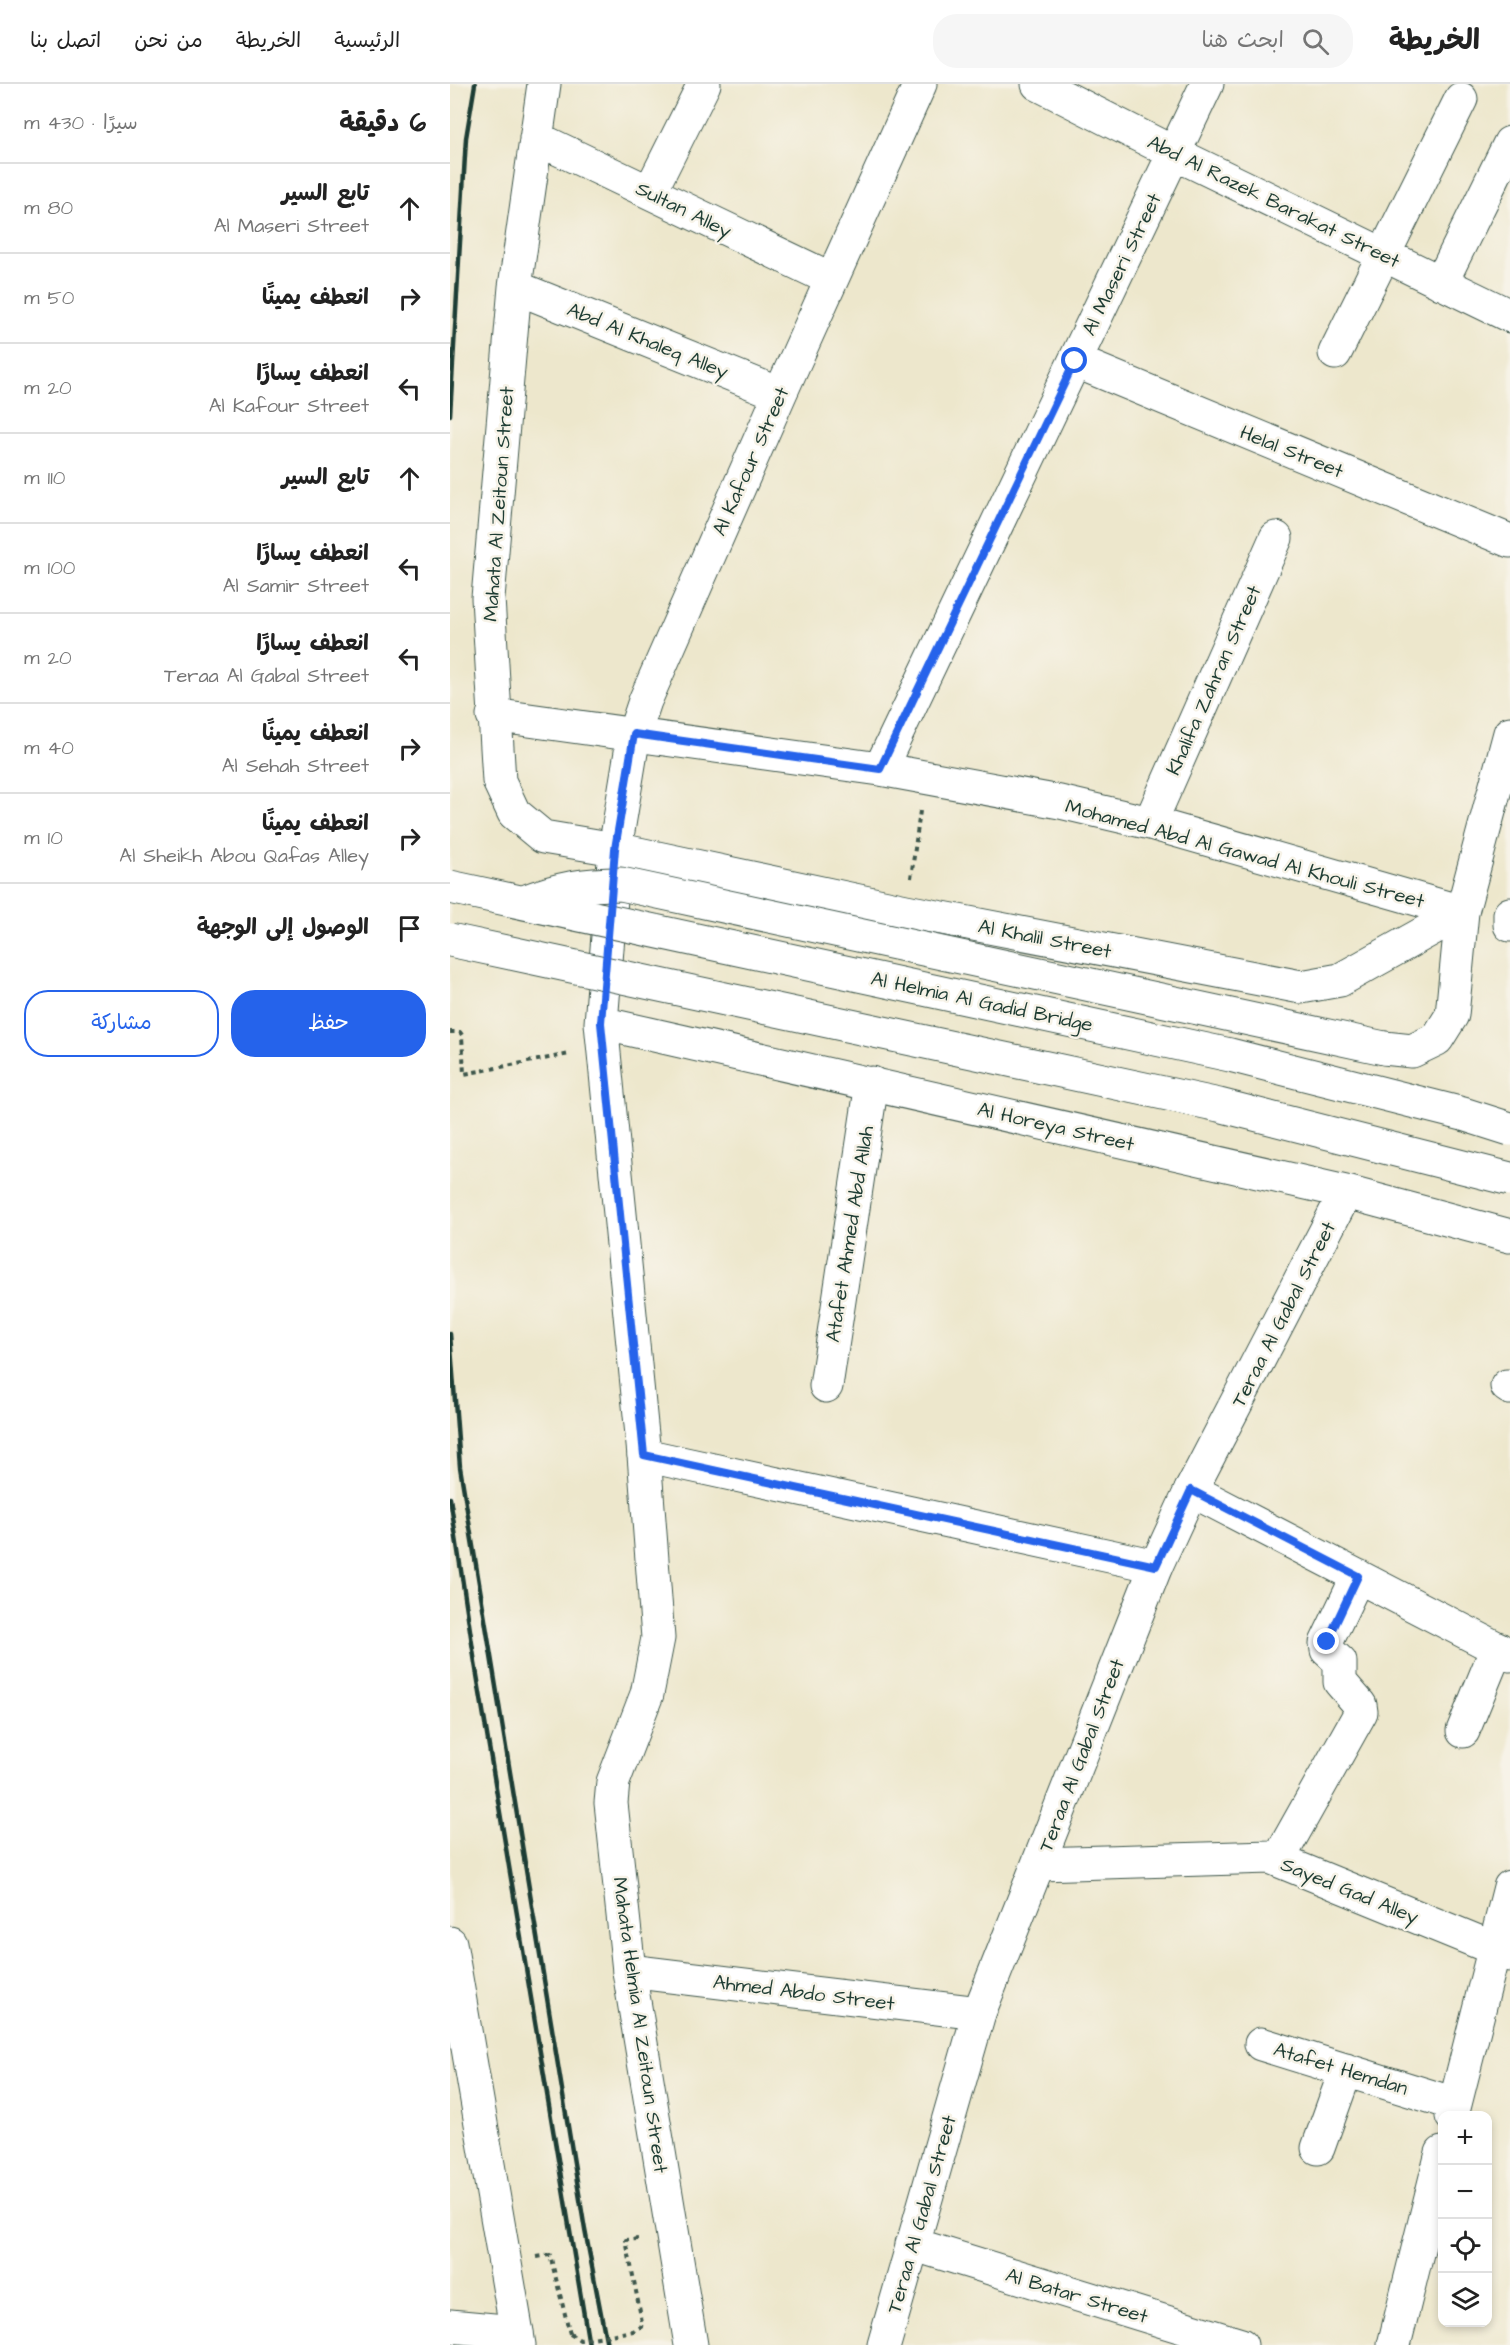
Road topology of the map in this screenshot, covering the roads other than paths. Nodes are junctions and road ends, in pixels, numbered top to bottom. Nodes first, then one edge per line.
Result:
1 (544, 84) edge
2 (704, 84) edge
3 (920, 84) edge
4 (1038, 84) edge
5 (1207, 84) edge
6 (1461, 99) dead end
7 (536, 138) junction
8 (1510, 143) edge
9 (1174, 153) junction
10 (650, 192) junction
11 (1384, 256) junction
12 (831, 279) junction
13 (1441, 282) junction
14 (515, 286) junction
15 (1510, 316) edge
16 (1335, 353) dead end
17 (1075, 361) junction
18 (780, 394) junction
19 (1276, 538) dead end
20 (1510, 541) edge
21 (494, 715) junction
22 (1510, 733) edge
23 (634, 734) junction
24 (880, 769) junction
25 (1150, 823) junction
26 (615, 849) junction
27 (450, 887) edge
28 (523, 902) junction
29 (1462, 912) junction
30 (1510, 914) edge
31 (1510, 925) edge
32 (450, 940) edge
33 (601, 1023) junction
34 (872, 1083) junction
35 (1510, 1129) edge
36 (1510, 1179) edge
37 (1346, 1192) junction
38 (1510, 1236) edge
39 (826, 1386) dead end
40 (644, 1455) junction
41 (1191, 1490) junction
42 (1156, 1566) junction
43 (1358, 1576) junction
44 (1504, 1652) edge
45 (1463, 1731) dead end
46 (1278, 1860) junction
47 (1039, 1864) junction
48 (1510, 1887) edge
49 (451, 1949) edge
50 (1502, 1952) edge
51 (629, 1971) junction
52 (979, 2013) junction
53 (1261, 2044) dead end
54 (1346, 2070) junction
55 (1454, 2110) edge
56 (1318, 2148) dead end
57 (1440, 2165) edge
58 (912, 2244) junction
59 (450, 2326) edge
60 (518, 2339) edge
61 (691, 2345) edge
62 (884, 2345) edge
63 (1241, 2345) edge
64 (1394, 2345) edge

1 - 7 street, Mahata Al Zeitoun Street
2 - 10 street
3 - 12 street, Al Kafour Street
4 - 9 street, Abd Al Razek Barakat Street
5 - 9 street, Al Maseri Street
6 - 11 street
7 - 10 street, Sultan Alley
7 - 14 street, Mahata Al Zeitoun Street
8 - 13 street
9 - 11 street, Abd Al Razek Barakat Street
9 - 17 street, Al Maseri Street
10 - 12 street, Sultan Alley
11 - 13 street, Abd Al Razek Barakat Street
11 - 16 street
12 - 18 street, Al Kafour Street
13 - 15 street, Abd Al Razek Barakat Street
14 - 18 street, Abd Al Khaleq Alley
14 - 21 street, Mahata Al Zeitoun Street
17 - 20 street, Helal Street
17 - 24 street, Al Maseri Street
18 - 23 street, Al Kafour Street
19 - 25 street, Khalifa Zahran Street
21 - 23 street, Mohamed Abd Al Gawad Al Khouli Street
21 - 26 street, Mahata Al Zeitoun Street
22 - 29 street
23 - 24 street, Mohamed Abd Al Gawad Al Khouli Street
23 - 26 street, Al Kafour Street
24 - 25 street, Mohamed Abd Al Gawad Al Khouli Street
25 - 29 street, Mohamed Abd Al Gawad Al Khouli Street
26 - 29 street, Al Khalil Street
26 - 33 street, Mahata Helmia Al Zeitoun Street
27 - 28 street, Al Helmia Al Gadid Bridge, bridge
28 - 29 street, bridge
28 - 35 street, Al Helmia Al Gadid Bridge, bridge
30 - 31 street
32 - 36 street, bridge
33 - 34 street, Al Horeya Street
33 - 40 street, Mahata Helmia Al Zeitoun Street
34 - 37 street, Al Horeya Street
34 - 39 street, Atafet Ahmed Abd Allah
37 - 38 street, Al Horeya Street
37 - 41 street, Teraa Al Gabal Street
40 - 42 street
40 - 51 street, Mahata Helmia Al Zeitoun Street
41 - 42 street, Teraa Al Gabal Street
41 - 43 street
42 - 47 street, Teraa Al Gabal Street
43 - 44 street
43 - 46 street
44 - 45 street
46 - 47 street, Sayed Gad Alley
46 - 50 street, Sayed Gad Alley
47 - 52 street, Teraa Al Gabal Street
48 - 50 street
49 - 60 street
50 - 55 street
51 - 52 street, Ahmed Abdo Street
51 - 61 street, Mahata Helmia Al Zeitoun Street
52 - 58 street, Teraa Al Gabal Street
53 - 54 street, Atafet Hemdan
54 - 55 street, Atafet Hemdan
54 - 56 street
57 - 64 street
58 - 62 street, Teraa Al Gabal Street
58 - 63 street, Al Batar Street
59 - 60 street

